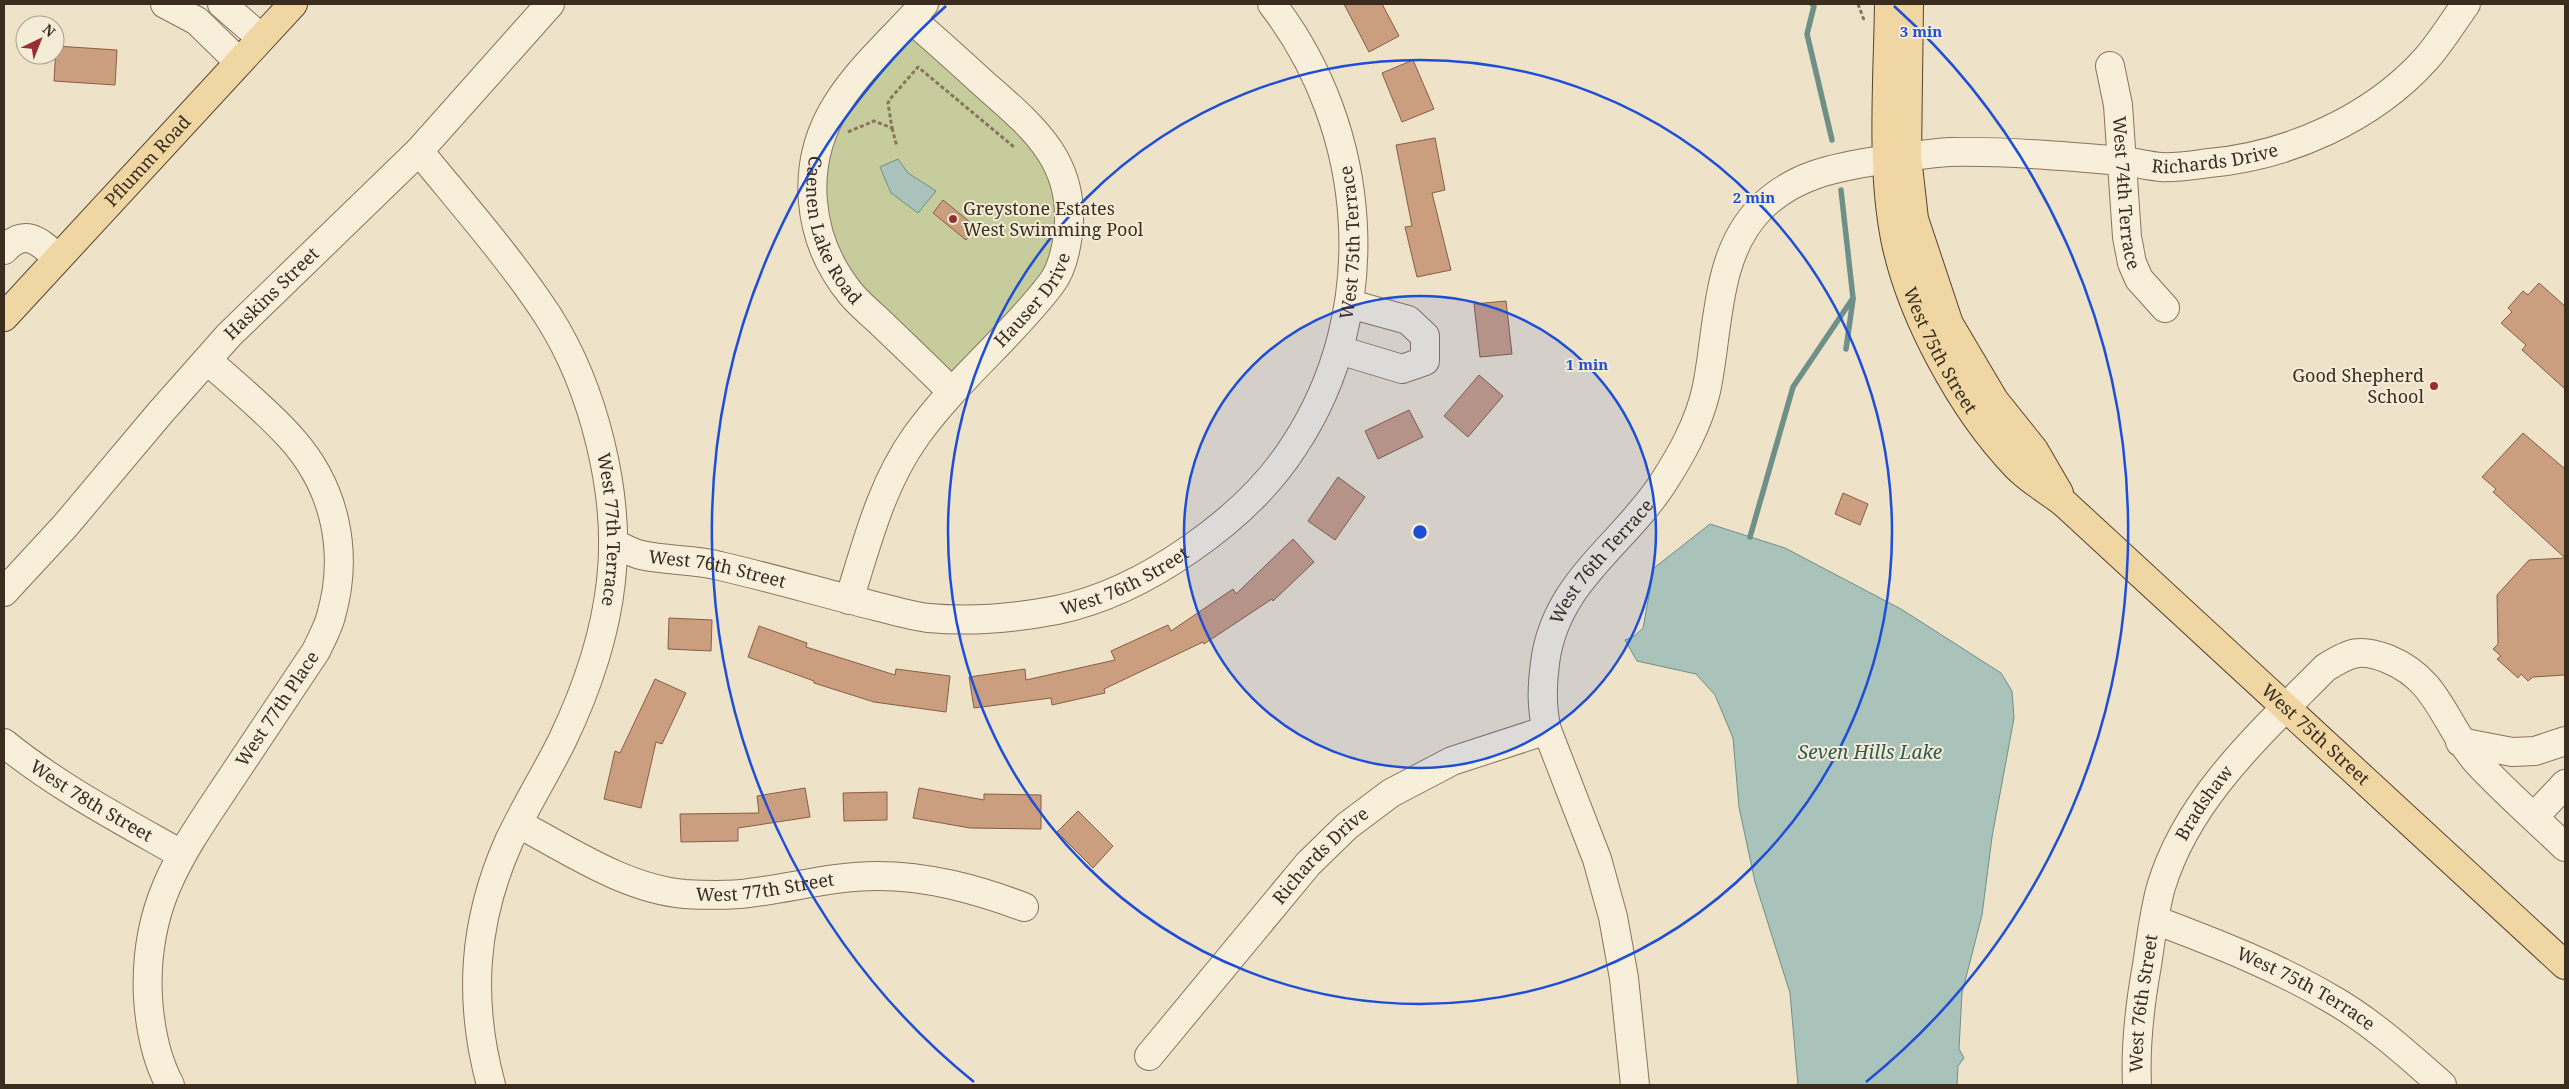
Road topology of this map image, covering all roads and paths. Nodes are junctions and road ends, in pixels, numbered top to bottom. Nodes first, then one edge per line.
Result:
1 (165, 4) edge
2 (222, 4) edge
3 (293, 4) edge
4 (550, 4) edge
5 (1272, 4) edge
6 (1889, 4) edge
7 (1909, 4) edge
8 (2466, 4) edge
9 (917, 11) edge
10 (261, 38) junction
11 (239, 62) junction
12 (2110, 66) dead end
13 (892, 128) junction
14 (845, 132) dead end
15 (897, 147) dead end
16 (1014, 147) dead end
17 (419, 151) junction
18 (1897, 159) junction
19 (2122, 161) junction
20 (4, 250) edge
21 (58, 258) junction
22 (1350, 304) junction
23 (2165, 308) dead end
24 (4, 317) edge
25 (1339, 350) junction
26 (207, 360) junction
27 (951, 391) junction
28 (613, 543) junction
29 (4, 592) edge
30 (849, 600) junction
31 (2288, 707) junction
32 (1547, 730) junction
33 (2565, 741) edge
34 (2460, 742) junction
35 (4, 743) edge
36 (2565, 784) edge
37 (2534, 817) junction
38 (519, 824) junction
39 (2565, 847) edge
40 (181, 854) junction
41 (1024, 907) dead end
42 (2155, 920) junction
43 (2565, 965) edge
44 (1149, 1056) dead end
45 (1629, 1084) edge
46 (170, 1085) edge
47 (491, 1085) edge
48 (2137, 1085) edge
49 (2442, 1085) edge

1 - 11 street
2 - 10 street
3 - 10 main road, Pflumm Road
4 - 17 street, Haskins Street
5 - 22 street, West 75th Terrace
6 - 18 main road
7 - 18 main road
8 - 19 street, Richards Drive
9 - 27 street, Caenen Lake Road
9 - 27 street, Hauser Drive
10 - 11 main road, Pflumm Road
11 - 21 main road, Pflumm Road
12 - 19 street, West 74th Terrace
13 - 14 path
13 - 15 path
13 - 16 path
17 - 26 street, Haskins Street
17 - 28 street, West 77th Terrace
18 - 19 street, Richards Drive
18 - 31 main road, West 75th Street
18 - 32 street, West 76th Terrace
19 - 23 street, West 74th Terrace
20 - 21 street
21 - 24 main road, Pflumm Road
22 - 25 street, West 75th Terrace
22 - 25 street
25 - 30 street, West 76th Street
26 - 29 street, Haskins Street
26 - 40 street, West 77th Place
27 - 30 street, Hauser Drive
28 - 30 street, West 76th Street
28 - 38 street, West 77th Terrace
31 - 34 street, Bradshaw
31 - 42 street, Bradshaw
31 - 43 main road, West 75th Street
32 - 44 street, Richards Drive
32 - 45 street, West 76th Terrace
33 - 34 street
34 - 37 street, Bradshaw
35 - 40 street, West 78th Street
36 - 37 street
37 - 39 street, Bradshaw
38 - 41 street, West 77th Street
38 - 47 street, West 77th Terrace
40 - 46 street, West 77th Place
42 - 48 street, West 76th Street
42 - 49 street, West 75th Terrace

